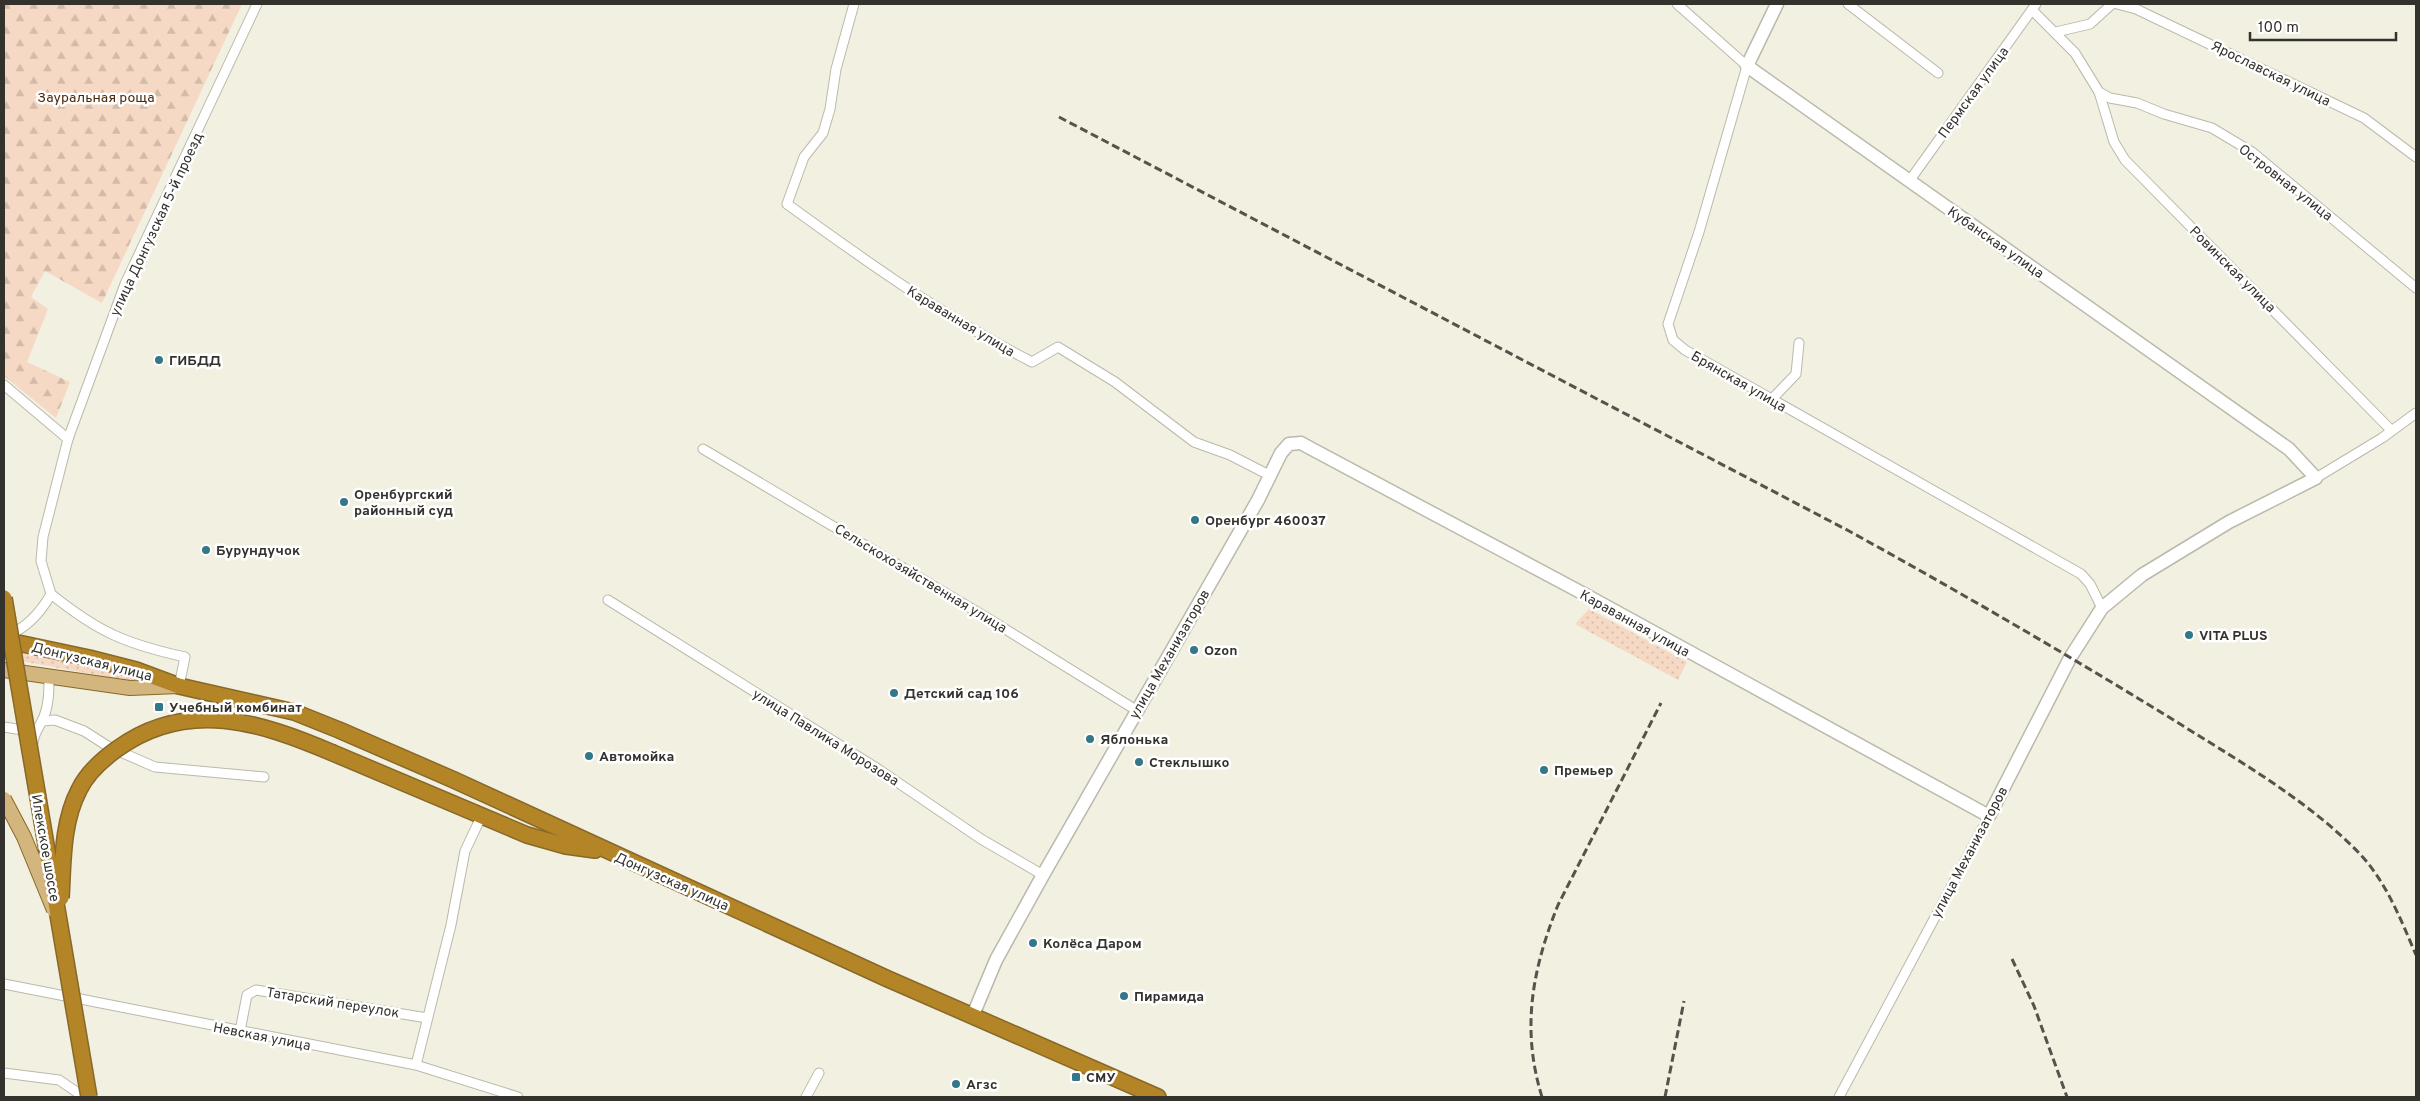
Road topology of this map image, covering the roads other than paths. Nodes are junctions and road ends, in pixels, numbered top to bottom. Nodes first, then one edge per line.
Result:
1 (257, 4) edge
2 (854, 4) edge
3 (1677, 4) edge
4 (1777, 4) edge
5 (1848, 4) edge
6 (2112, 4) edge
7 (2117, 4) edge
8 (2034, 7) edge
9 (2056, 32) junction
10 (1747, 66) junction
11 (1938, 73) dead end
12 (2099, 92) junction
13 (2416, 157) edge
14 (1910, 180) junction
15 (2416, 288) edge
16 (1799, 343) dead end
17 (4, 385) edge
18 (1771, 400) junction
19 (2416, 412) edge
20 (2391, 430) junction
21 (68, 439) junction
22 (703, 449) dead end
23 (1282, 452) joint
24 (1269, 475) junction
25 (2316, 478) junction
26 (50, 594) junction
27 (4, 598) edge
28 (608, 600) dead end
29 (2102, 608) junction
30 (4, 639) edge
31 (4, 670) edge
32 (50, 677) junction
33 (179, 686) junction
34 (1136, 710) junction
35 (42, 721) junction
36 (4, 727) edge
37 (34, 732) junction
38 (264, 777) dead end
39 (4, 799) edge
40 (1989, 816) junction
41 (482, 817) junction
42 (610, 852) junction
43 (1043, 875) junction
44 (59, 922) junction
45 (4, 984) edge
46 (66, 996) junction
47 (973, 1015) junction
48 (427, 1018) junction
49 (240, 1031) junction
50 (416, 1065) junction
51 (4, 1073) edge
52 (819, 1073) dead end
53 (84, 1097) edge
54 (90, 1097) edge
55 (518, 1097) edge
56 (806, 1097) edge
57 (1158, 1097) edge
58 (1839, 1097) edge

1 - 21 street, улица Донгузская 5-й проезд
2 - 24 street, Караванная улица
3 - 10 street, Кубанская улица
4 - 10 street, Брянская улица
5 - 11 street
6 - 9 street
7 - 13 street, Ярославская улица
8 - 9 street
8 - 14 street, Пермская улица
9 - 12 street
10 - 14 street, Кубанская улица
10 - 18 street, Брянская улица
12 - 15 street, Островная улица
12 - 20 street, Ровинская улица
14 - 25 street, Кубанская улица
16 - 18 street
17 - 21 street
18 - 29 street, Брянская улица
19 - 20 street
20 - 25 street
21 - 26 street, улица Донгузская 5-й проезд
22 - 34 street, Сельскохозяйственная улица
23 - 24 street, улица Механизаторов
23 - 40 street, Караванная улица
24 - 34 street, улица Механизаторов
25 - 29 street, улица Механизаторов
26 - 30 street
26 - 33 street
27 - 44 highway, Илекское шоссе, bridge
28 - 43 street, улица Павлика Морозова
29 - 40 street, улица Механизаторов
30 - 33 highway, Донгузская улица
31 - 32 main road, Донгузская улица
32 - 33 main road, Донгузская улица
32 - 35 street
33 - 42 highway, Донгузская улица
34 - 43 street, улица Механизаторов
35 - 37 street
35 - 38 street
36 - 37 street
37 - 46 street
39 - 44 main road, bridge
40 - 58 street, улица Механизаторов
41 - 42 highway
41 - 44 highway, bridge
41 - 48 street
42 - 47 highway, Донгузская улица
43 - 47 street, улица Механизаторов
44 - 54 highway, Илекское шоссе, bridge
45 - 46 street, Невская улица
46 - 49 street, Невская улица
46 - 53 street
47 - 57 highway, Донгузская улица
48 - 49 street, Татарский переулок
48 - 50 street
49 - 50 street, Невская улица
50 - 55 street, Невская улица
51 - 53 street
52 - 56 street

